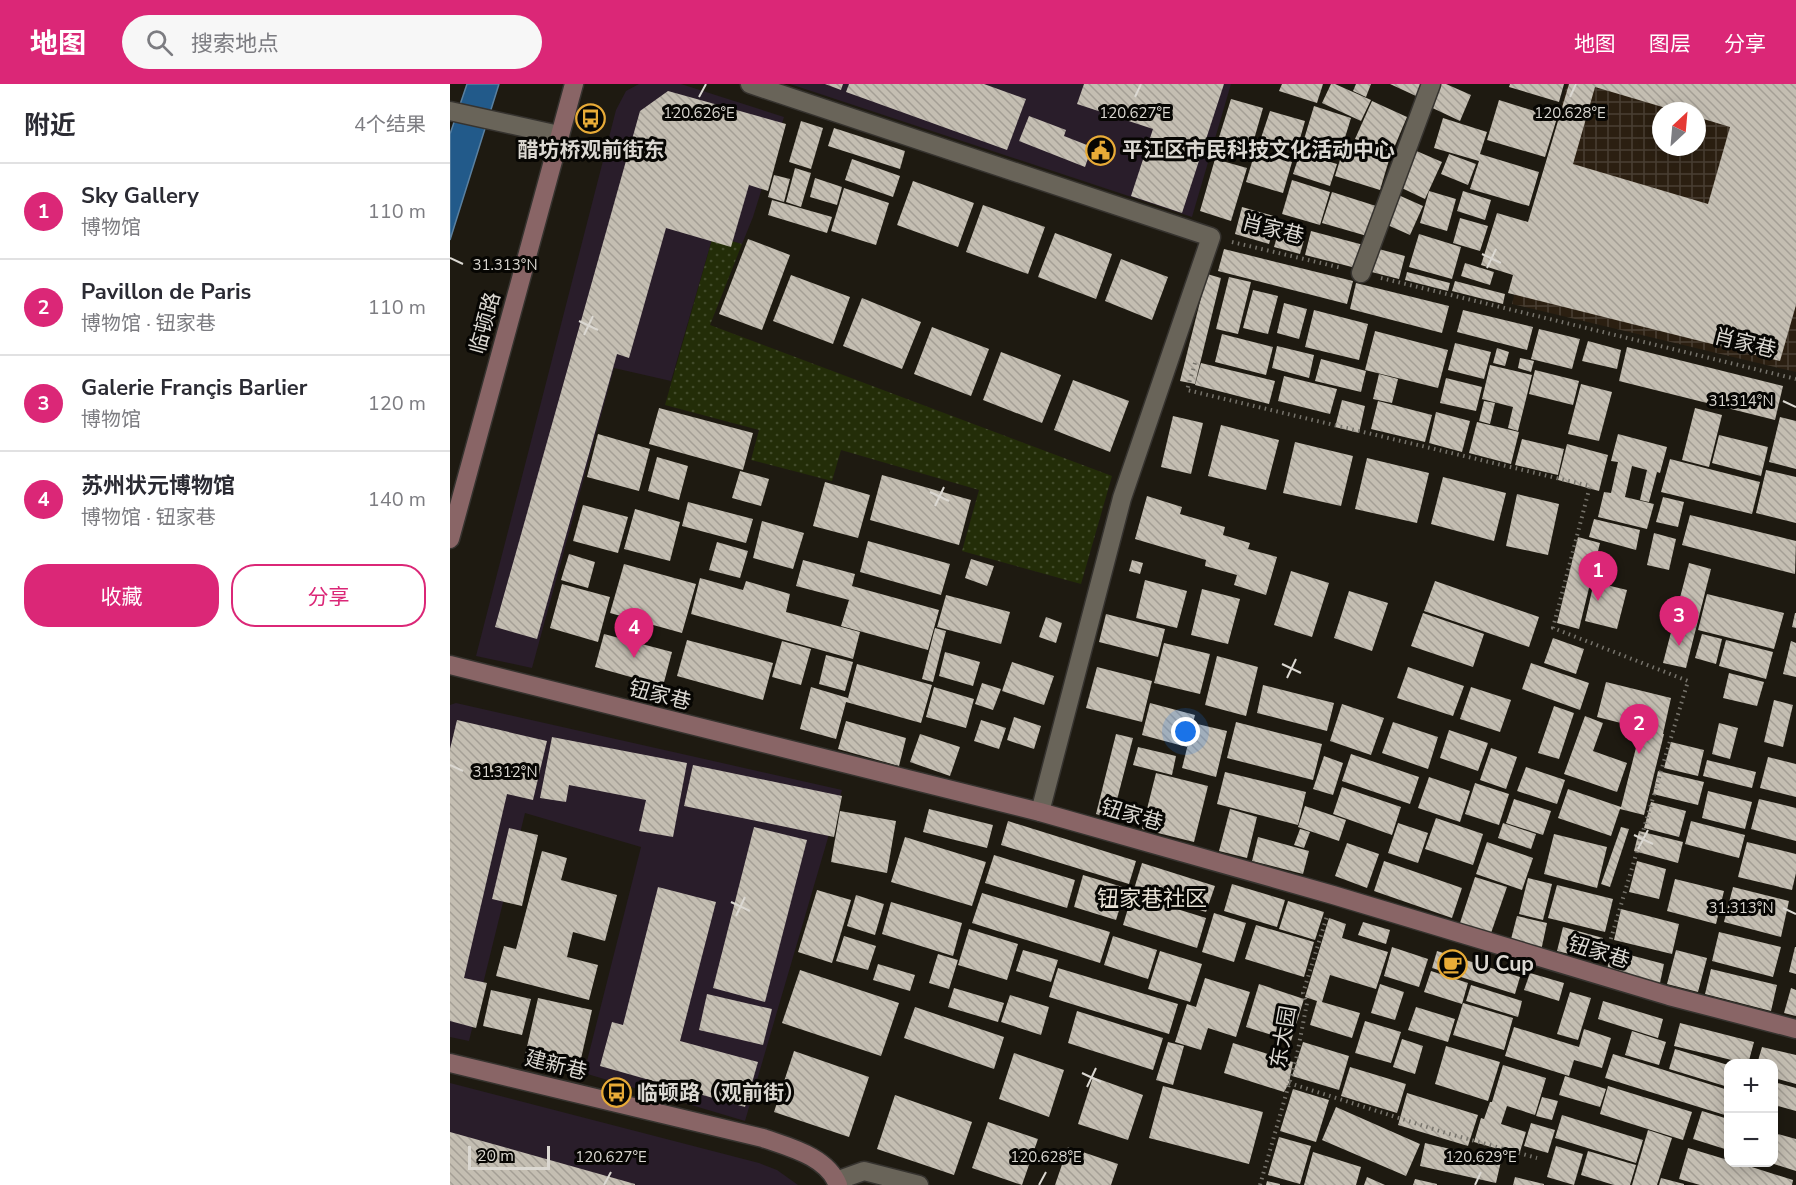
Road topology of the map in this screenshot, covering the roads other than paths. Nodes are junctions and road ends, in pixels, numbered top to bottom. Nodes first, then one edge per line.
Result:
1 (574, 84) edge
2 (750, 84) edge
3 (1431, 84) edge
4 (450, 111) edge
5 (560, 135) junction
6 (1361, 273) road end
7 (450, 539) edge
8 (450, 665) edge
9 (1040, 812) junction
10 (1796, 1029) edge
11 (450, 1062) edge
12 (837, 1183) edge
13 (919, 1185) edge

1 - 5 street, 临顿路
2 - 9 street, 肖家巷
3 - 6 street
4 - 5 street
5 - 7 street, 临顿路
8 - 9 street, 钮家巷
9 - 10 street, 钮家巷
11 - 12 street, 建新巷
12 - 13 street, 建新巷

